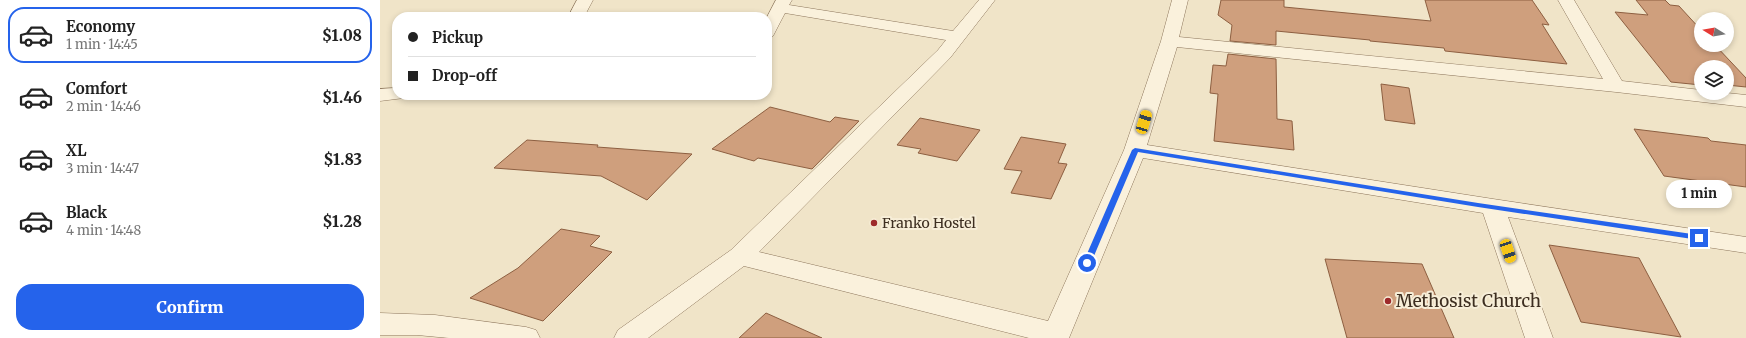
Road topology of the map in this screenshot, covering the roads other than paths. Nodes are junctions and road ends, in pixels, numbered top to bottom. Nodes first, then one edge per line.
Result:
1 (585, 0) edge
2 (987, 0) edge
3 (1180, 0) edge
4 (1566, 0) edge
5 (782, 4) edge
6 (579, 12) edge
7 (772, 23) edge
8 (956, 37) junction
9 (1170, 41) junction
10 (1616, 86) junction
11 (392, 94) edge
12 (380, 95) edge
13 (1746, 101) edge
14 (1135, 150) junction
15 (1493, 207) junction
16 (1746, 245) edge
17 (740, 256) junction
18 (380, 324) edge
19 (1056, 336) edge
20 (526, 338) edge
21 (628, 338) edge
22 (1539, 338) edge

1 - 6 street
2 - 8 street
3 - 9 street
4 - 10 street
5 - 7 street
5 - 8 street
8 - 17 street
9 - 10 street
9 - 14 street
10 - 13 street
11 - 12 street
14 - 15 street
14 - 19 street
15 - 16 street
15 - 22 street
17 - 19 street
17 - 21 street
18 - 20 street

